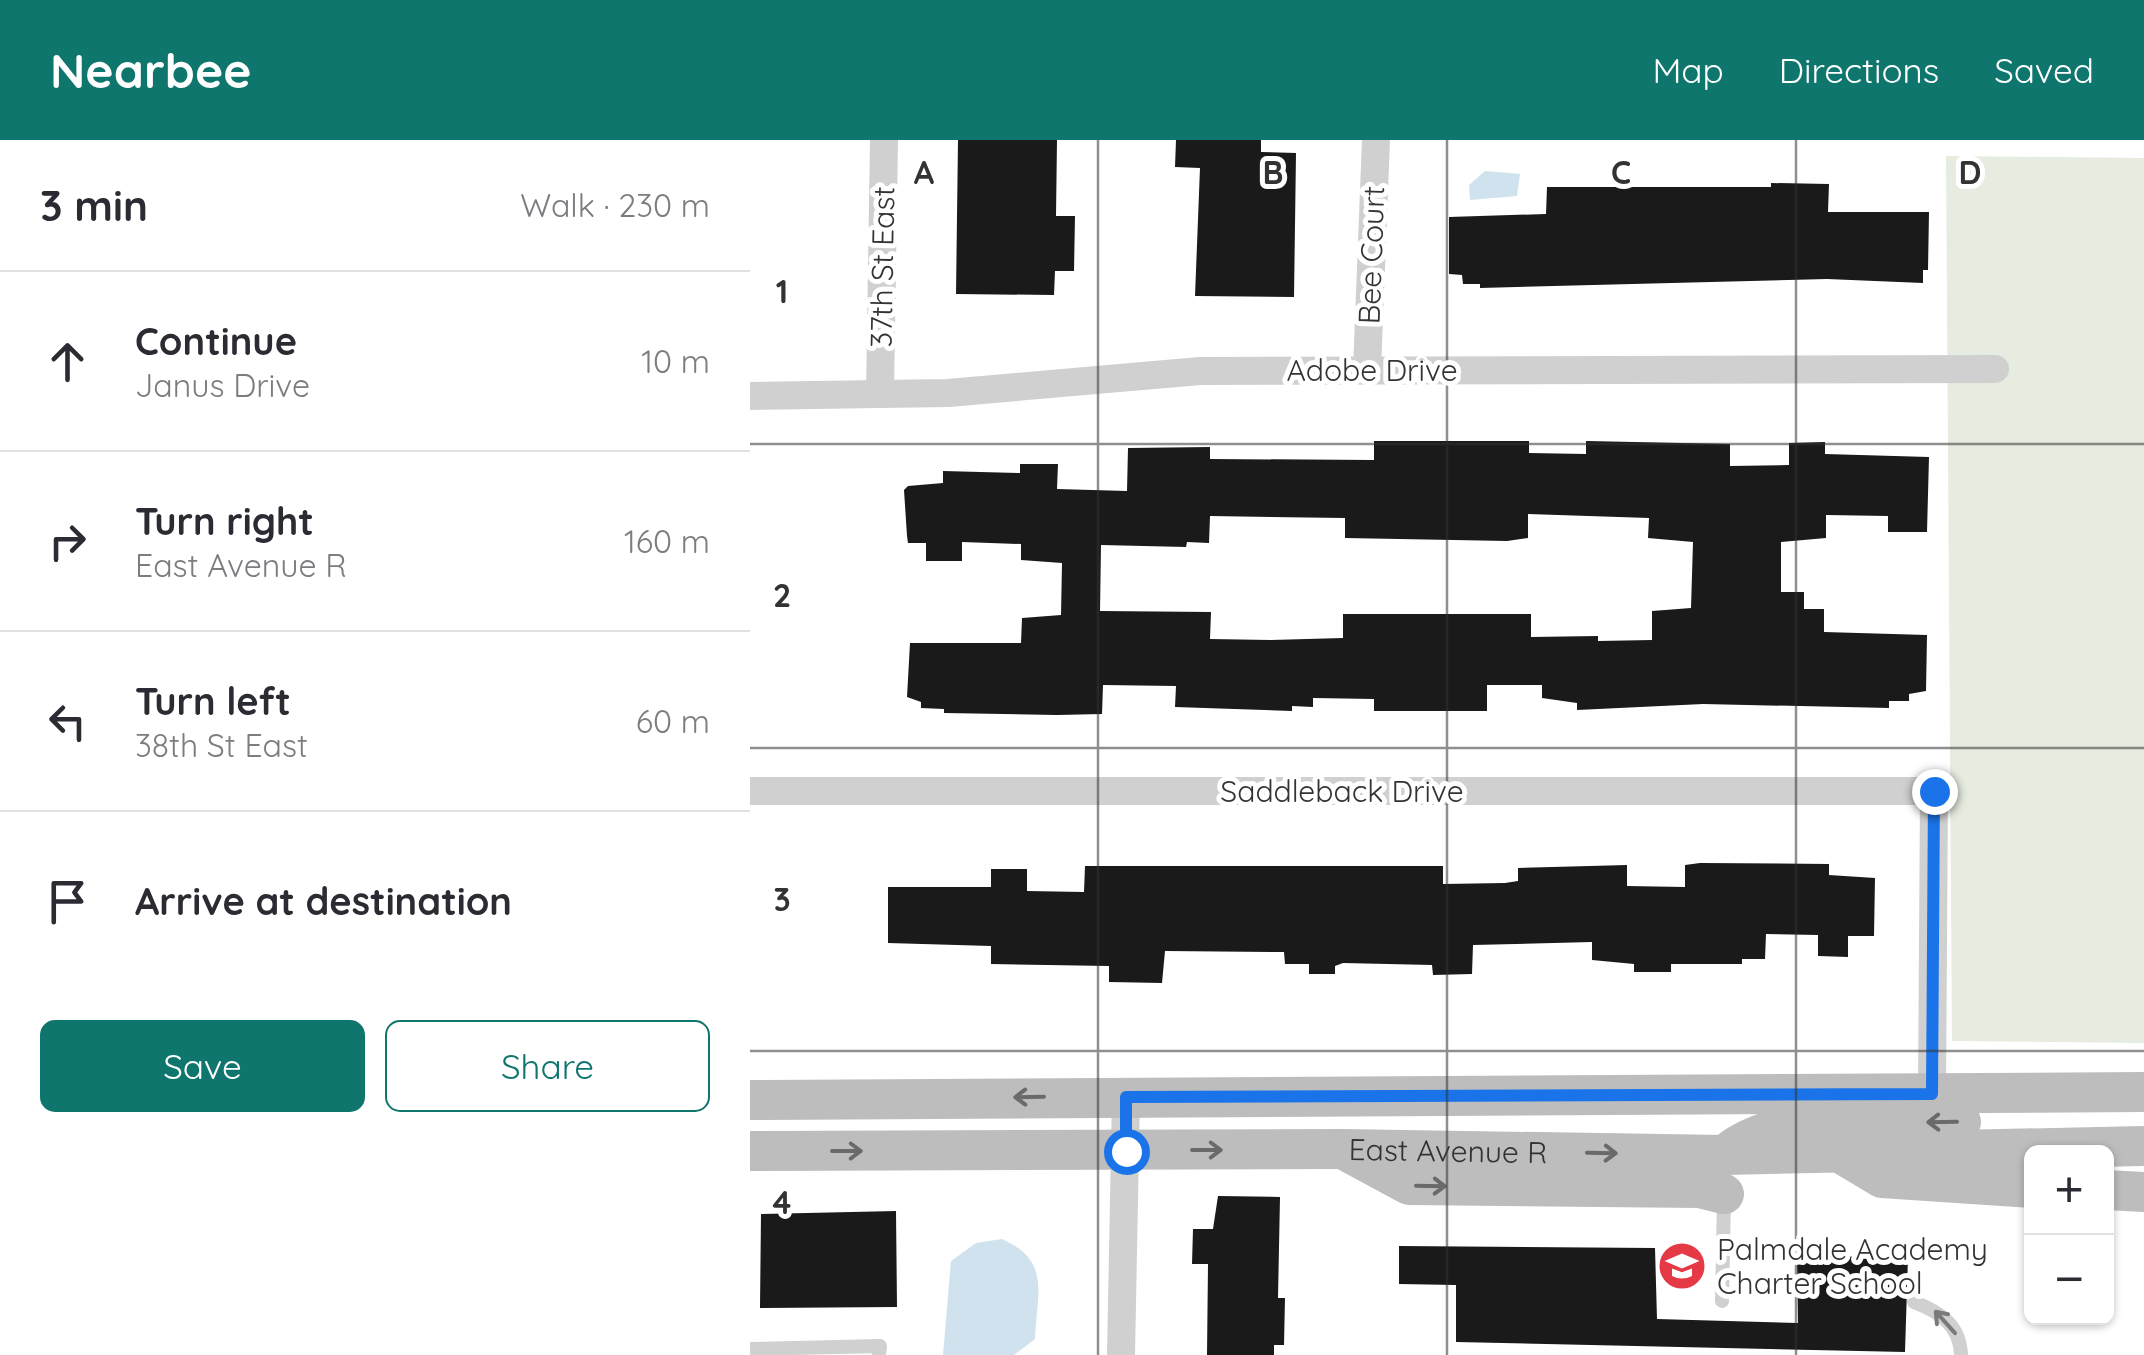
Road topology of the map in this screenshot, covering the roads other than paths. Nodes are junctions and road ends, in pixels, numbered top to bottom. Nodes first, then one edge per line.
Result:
1 (884, 140) edge
2 (1376, 140) edge
3 (1367, 370) junction
4 (1996, 370) dead end
5 (880, 394) junction
6 (750, 396) edge
7 (750, 791) edge
8 (2144, 1092) edge
9 (1932, 1094) junction
10 (1126, 1097) junction
11 (750, 1100) edge
12 (2144, 1119) edge
13 (2144, 1146) edge
14 (750, 1151) edge
15 (1126, 1151) junction
16 (1838, 1152) junction
17 (1724, 1175) junction
18 (2024, 1187) edge
19 (2114, 1190) edge
20 (2144, 1192) edge
21 (1722, 1301) dead end
22 (1914, 1302) dead end
23 (750, 1349) edge
24 (880, 1350) edge
25 (1121, 1355) edge
26 (1961, 1355) edge

1 - 5 street, 37th St East
2 - 3 street, Bee Court
3 - 4 street, Adobe Drive
3 - 5 street, Adobe Drive
5 - 6 street, Adobe Drive
7 - 9 street, Saddleback Drive
8 - 9 main road, East Avenue R
9 - 10 main road, East Avenue R
10 -> 11 main road, East Avenue R
10 - 15 street
12 -> 17 main road
13 - 16 main road, East Avenue R
14 -> 15 main road, East Avenue R
15 -> 17 main road, East Avenue R
15 - 25 street
16 - 17 main road, East Avenue R
16 - 18 main road
17 - 21 lane
19 - 20 main road
26 -> 22 lane
23 - 24 lane

